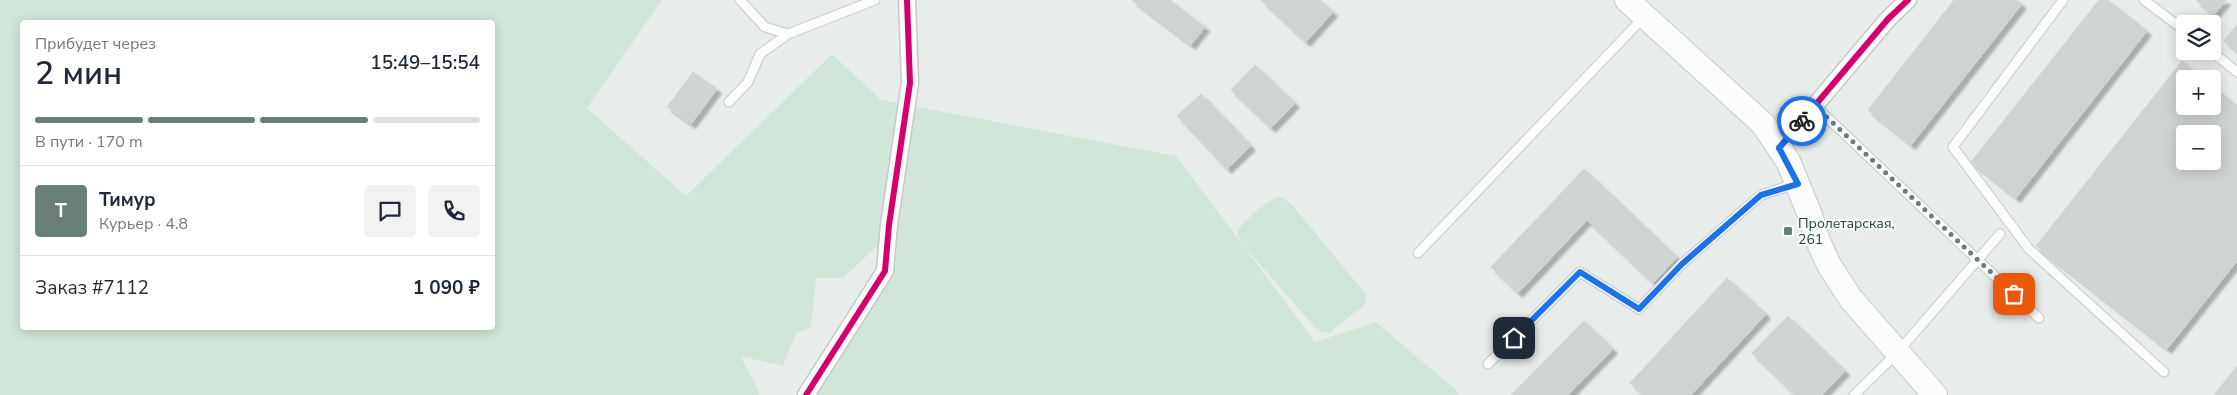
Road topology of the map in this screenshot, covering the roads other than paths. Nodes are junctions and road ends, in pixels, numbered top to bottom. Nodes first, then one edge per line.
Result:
1 (740, 0) edge
2 (875, 0) edge
3 (907, 0) edge
4 (1627, 0) edge
5 (1908, 0) edge
6 (2063, 0) edge
7 (2144, 0) edge
8 (1645, 16) junction
9 (2176, 25) edge
10 (788, 34) junction
11 (2221, 60) edge
12 (2237, 72) edge
13 (729, 102) dead end
14 (1815, 106) junction
15 (1779, 148) junction
16 (1798, 184) junction
17 (2000, 234) dead end
18 (1418, 254) dead end
19 (1977, 259) junction
20 (2039, 318) dead end
21 (1897, 354) junction
22 (1488, 364) dead end
23 (2164, 372) dead end
24 (806, 395) edge
25 (1854, 395) edge
26 (1935, 395) edge

1 - 10 lane
2 - 10 lane
3 - 24 street
4 - 8 main road
5 - 14 street
6 - 23 lane
7 - 9 lane
8 - 15 main road
8 - 18 lane
10 - 13 lane
11 - 12 lane
14 - 15 street
14 - 19 lane
15 - 16 main road
16 - 21 main road
16 - 22 lane
17 - 19 lane
19 - 20 lane
19 - 21 lane
21 - 25 lane
21 - 26 main road

